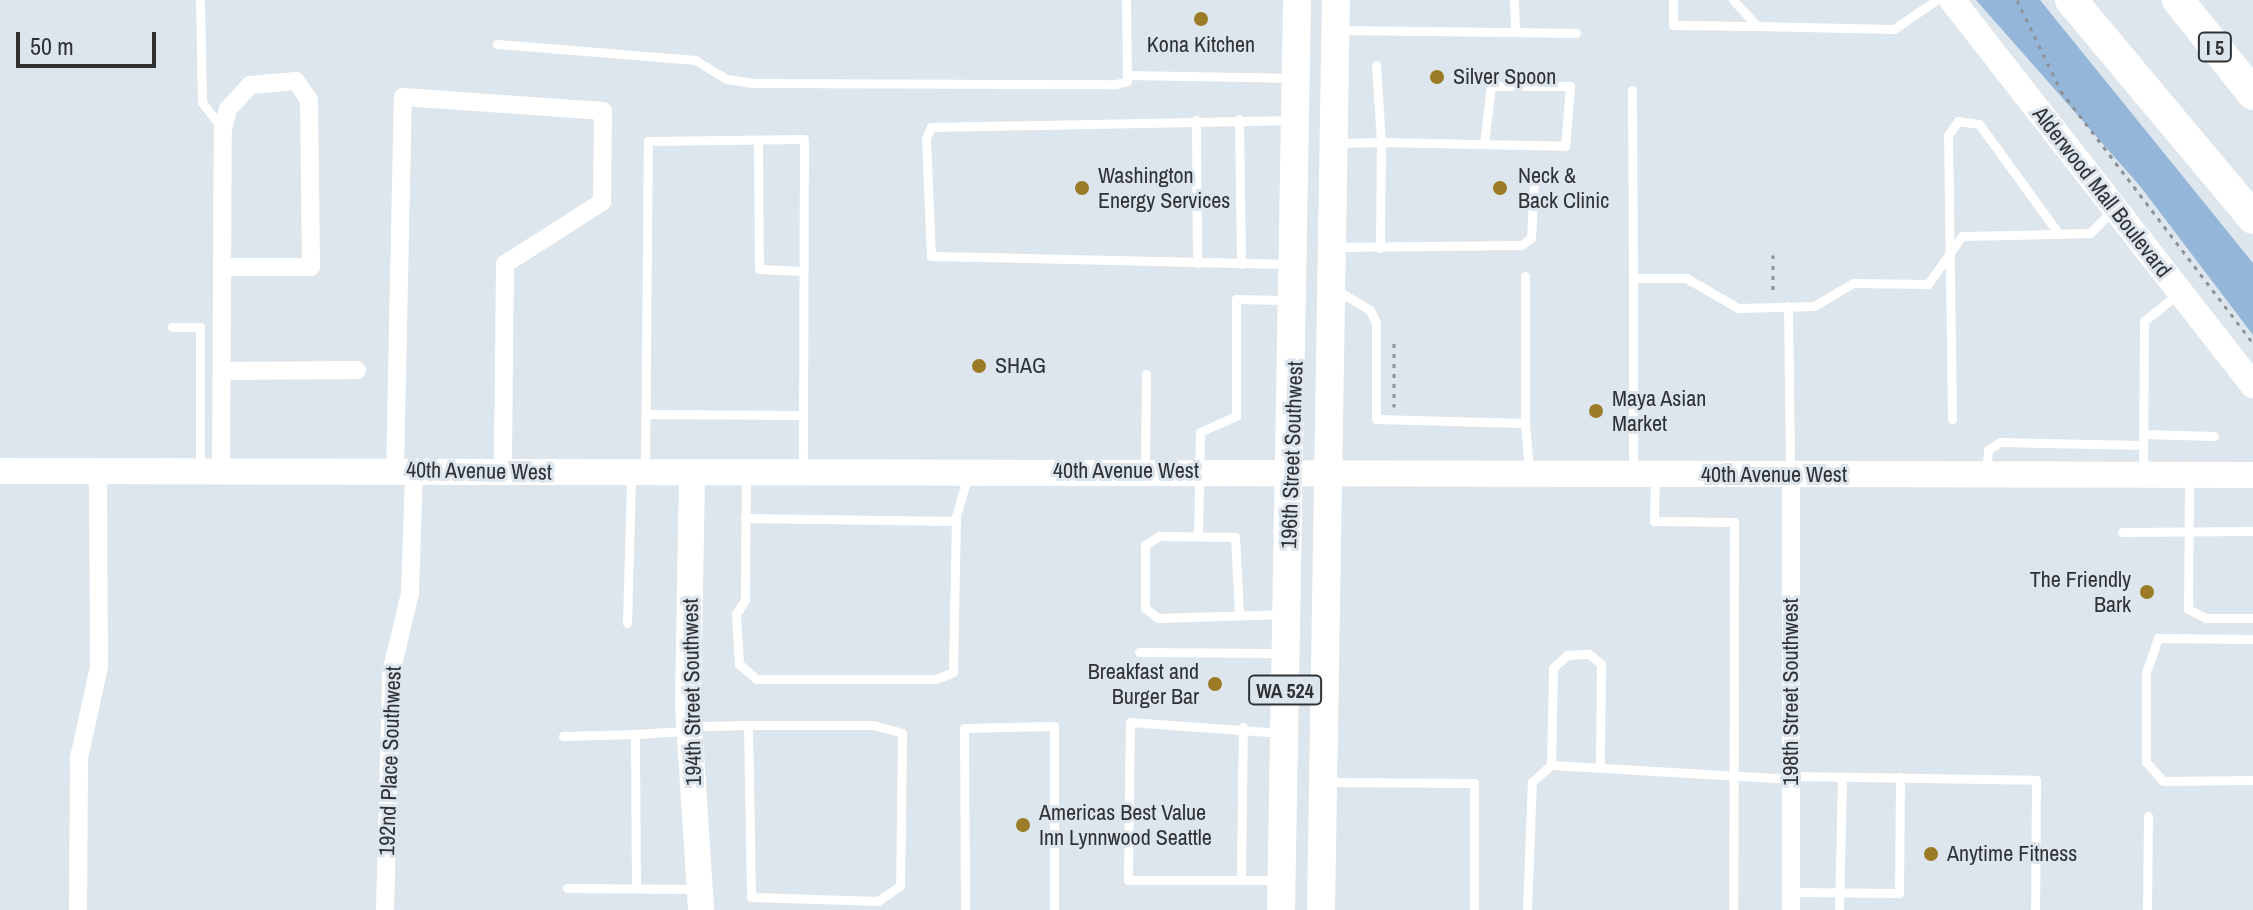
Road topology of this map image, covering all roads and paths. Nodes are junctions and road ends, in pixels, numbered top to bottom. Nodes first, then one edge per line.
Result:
1 (200, 0) edge
2 (1126, 0) edge
3 (1297, 0) edge
4 (1336, 0) edge
5 (1514, 0) edge
6 (1673, 0) edge
7 (1733, 0) edge
8 (1936, 0) edge
9 (1952, 0) edge
10 (2017, 0) edge
11 (2071, 0) edge
12 (2178, 0) edge
13 (1757, 26) junction
14 (1336, 30) junction
15 (1515, 31) junction
16 (1576, 33) dead end
17 (497, 44) dead end
18 (1376, 65) dead end
19 (1127, 75) junction
20 (1296, 78) junction
21 (1632, 90) dead end
22 (2253, 94) edge
23 (1239, 119) junction
24 (1196, 120) junction
25 (1296, 120) junction
26 (223, 130) junction
27 (758, 140) junction
28 (1381, 142) junction
29 (1337, 143) junction
30 (1484, 144) junction
31 (1534, 180) dead end
32 (2115, 209) junction
33 (2253, 218) edge
34 (2059, 234) junction
35 (1335, 247) junction
36 (1380, 248) junction
37 (1951, 250) junction
38 (1773, 255) dead end
39 (1197, 263) junction
40 (1241, 264) junction
41 (1296, 264) junction
42 (225, 267) junction
43 (803, 271) junction
44 (1525, 276) dead end
45 (1633, 278) junction
46 (1335, 289) junction
47 (2181, 292) junction
48 (1295, 300) junction
49 (1773, 306) junction
50 (1788, 306) junction
51 (172, 327) dead end
52 (1394, 338) dead end
53 (2253, 343) edge
54 (357, 370) dead end
55 (223, 371) junction
56 (1146, 374) dead end
57 (2253, 385) edge
58 (646, 414) junction
59 (1408, 414) dead end
60 (803, 415) junction
61 (1952, 419) dead end
62 (1525, 423) junction
63 (2214, 436) dead end
64 (2143, 440) junction
65 (404, 470) junction
66 (0, 471) edge
67 (503, 471) junction
68 (1145, 471) junction
69 (1199, 471) junction
70 (1293, 471) junction
71 (1331, 471) junction
72 (211, 472) junction
73 (969, 472) junction
74 (1530, 472) junction
75 (98, 473) junction
76 (638, 473) junction
77 (746, 473) junction
78 (803, 473) junction
79 (692, 474) junction
80 (1644, 474) junction
81 (1791, 475) junction
82 (1986, 475) junction
83 (2253, 475) edge
84 (2143, 476) junction
85 (2189, 476) junction
86 (745, 518) junction
87 (956, 521) junction
88 (2188, 530) junction
89 (2253, 531) edge
90 (2122, 532) dead end
91 (1198, 536) junction
92 (1239, 613) junction
93 (1287, 614) junction
94 (2253, 618) edge
95 (627, 623) dead end
96 (2253, 639) edge
97 (1139, 652) dead end
98 (1286, 653) junction
99 (748, 725) junction
100 (1243, 727) junction
101 (690, 728) junction
102 (1284, 733) junction
103 (635, 734) junction
104 (563, 736) dead end
105 (1551, 765) junction
106 (1600, 768) junction
107 (1733, 771) junction
108 (1842, 777) junction
109 (1900, 777) junction
110 (1791, 778) junction
111 (2253, 780) edge
112 (1323, 782) junction
113 (2148, 816) dead end
114 (1241, 880) junction
115 (1281, 880) junction
116 (567, 888) dead end
117 (636, 888) junction
118 (1839, 892) junction
119 (700, 900) edge
120 (1791, 901) edge
121 (78, 910) edge
122 (385, 910) edge
123 (965, 910) edge
124 (1054, 910) edge
125 (1281, 910) edge
126 (1321, 910) edge
127 (1474, 910) edge
128 (1527, 910) edge
129 (1733, 910) edge
130 (1839, 910) edge
131 (2035, 910) edge
132 (2147, 910) edge

1 - 26 lane
2 - 19 lane
3 - 20 main road, 196th Street Southwest / WA 524
4 - 14 main road, 196th Street Southwest / WA 524
5 - 15 lane
6 - 13 lane
7 - 13 lane
8 - 13 lane
9 - 32 street, Alderwood Mall Boulevard
10 - 53 path
11 - 33 highway
12 - 22 highway, I 5
14 - 15 lane
14 - 29 main road, 196th Street Southwest / WA 524
15 - 16 lane
17 - 19 lane
18 - 28 lane
19 - 20 lane
20 - 25 main road, 196th Street Southwest / WA 524
21 - 45 lane
23 - 24 lane
23 - 25 lane
23 - 40 lane
24 - 39 lane
24 - 39 lane
25 - 41 main road, 196th Street Southwest / WA 524
26 - 42 street
26 - 42 street
27 - 43 lane
27 - 43 lane
27 - 58 lane
28 - 29 lane
28 - 30 lane
28 - 36 lane
29 - 35 main road, 196th Street Southwest / WA 524
30 - 30 lane
31 - 36 lane
32 - 34 lane
32 - 47 street, Alderwood Mall Boulevard
34 - 37 lane
34 - 37 lane
35 - 36 lane
35 - 46 main road, 196th Street Southwest / WA 524
37 - 50 lane
37 - 61 lane
38 - 49 path
39 - 40 lane
40 - 41 lane
41 - 48 main road, 196th Street Southwest / WA 524
42 - 55 street
43 - 60 lane
44 - 62 lane
45 - 49 lane
45 - 80 lane
46 - 62 lane
46 - 71 main road, 196th Street Southwest / WA 524
47 - 57 street, Alderwood Mall Boulevard
47 - 64 lane
48 - 69 lane
48 - 70 main road, 196th Street Southwest / WA 524
49 - 50 lane
50 - 81 lane
51 - 72 lane
52 - 59 path
54 - 55 street
55 - 72 street
56 - 68 lane
58 - 60 lane
58 - 76 lane
60 - 78 lane
62 - 74 lane
63 - 64 lane
64 - 82 lane
64 - 84 lane
65 - 67 street, 40th Avenue West
65 - 67 street, 192nd Place Southwest
65 - 72 street, 40th Avenue West
65 - 122 street, 192nd Place Southwest
66 - 75 street, 40th Avenue West
67 - 76 street, 40th Avenue West
68 - 69 street, 40th Avenue West
68 - 73 street, 40th Avenue West
69 - 70 street, 40th Avenue West
69 - 91 lane
70 - 71 street, 40th Avenue West
70 - 93 main road, 196th Street Southwest / WA 524
71 - 74 street, 40th Avenue West
71 - 112 main road, 196th Street Southwest / WA 524
72 - 75 street, 40th Avenue West
73 - 78 street, 40th Avenue West
73 - 87 lane
74 - 80 street, 40th Avenue West
75 - 121 street
76 - 79 street, 40th Avenue West
76 - 95 lane
77 - 78 street, 40th Avenue West
77 - 79 street, 40th Avenue West
77 - 86 lane
79 - 101 street, 194th Street Southwest
80 - 81 street, 40th Avenue West
80 - 107 lane
81 - 82 street, 40th Avenue West
81 - 110 street, 198th Street Southwest
82 - 84 street, 40th Avenue West
83 - 85 street, 40th Avenue West
84 - 85 street, 40th Avenue West
85 - 88 lane
86 - 87 lane
86 - 87 lane
88 - 89 lane
88 - 90 lane
88 - 94 lane
91 - 92 lane
91 - 92 lane
92 - 93 lane
93 - 98 main road, 196th Street Southwest / WA 524
96 - 111 lane
97 - 98 lane
98 - 102 main road, 196th Street Southwest / WA 524
99 - 99 lane
99 - 101 lane
100 - 102 lane
100 - 114 lane
100 - 114 lane
101 - 103 lane
101 - 119 street, 194th Street Southwest
102 - 115 main road, 196th Street Southwest / WA 524
103 - 104 lane
103 - 117 lane
105 - 106 lane
105 - 106 lane
105 - 128 lane
106 - 107 lane
107 - 110 lane
107 - 129 lane
108 - 109 lane
108 - 110 lane
108 - 118 lane
109 - 118 lane
109 - 131 lane
110 - 120 street, 198th Street Southwest
112 - 126 main road, 196th Street Southwest / WA 524
112 - 127 lane
113 - 132 lane
114 - 115 lane
115 - 125 main road, 196th Street Southwest / WA 524
116 - 117 lane
117 - 119 lane
118 - 120 lane
118 - 130 lane
123 - 124 lane

